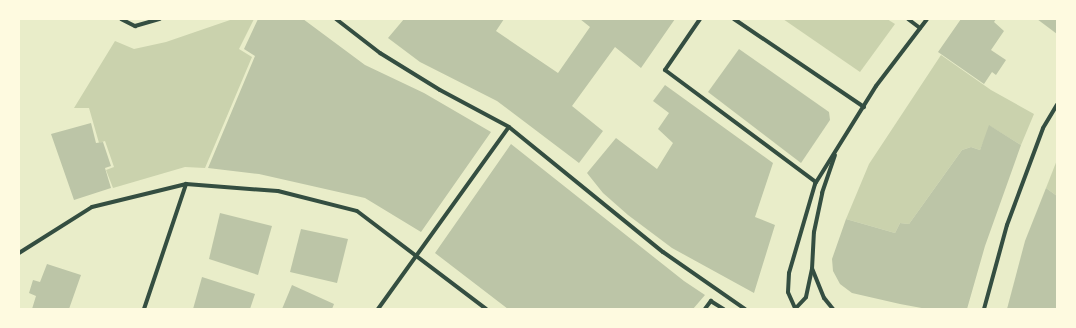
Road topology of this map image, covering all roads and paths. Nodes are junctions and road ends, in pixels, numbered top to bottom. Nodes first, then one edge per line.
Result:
1 (121, 19) edge
2 (160, 19) edge
3 (336, 19) edge
4 (700, 19) edge
5 (734, 19) edge
6 (908, 19) edge
7 (927, 19) edge
8 (920, 28) junction
9 (1057, 105) edge
10 (864, 107) junction
11 (509, 127) junction
12 (838, 147) junction
13 (816, 182) junction
14 (186, 184) junction
15 (19, 254) edge
16 (416, 255) junction
17 (812, 269) junction
18 (144, 309) edge
19 (378, 309) edge
20 (486, 309) edge
21 (705, 309) edge
22 (724, 309) edge
23 (745, 309) edge
24 (796, 309) edge
25 (833, 309) edge
26 (984, 309) edge

1 - 2 street
3 - 11 street
4 - 13 street
5 - 10 street
6 - 8 street
7 - 8 street
8 - 10 street
9 - 26 street
10 - 12 street
11 - 16 street
11 - 23 street
12 - 13 street
12 - 17 street
13 - 24 street
14 - 15 street
14 - 16 street
14 - 18 street
16 - 19 street
16 - 20 street
17 - 24 street
17 - 25 street
21 - 22 street

